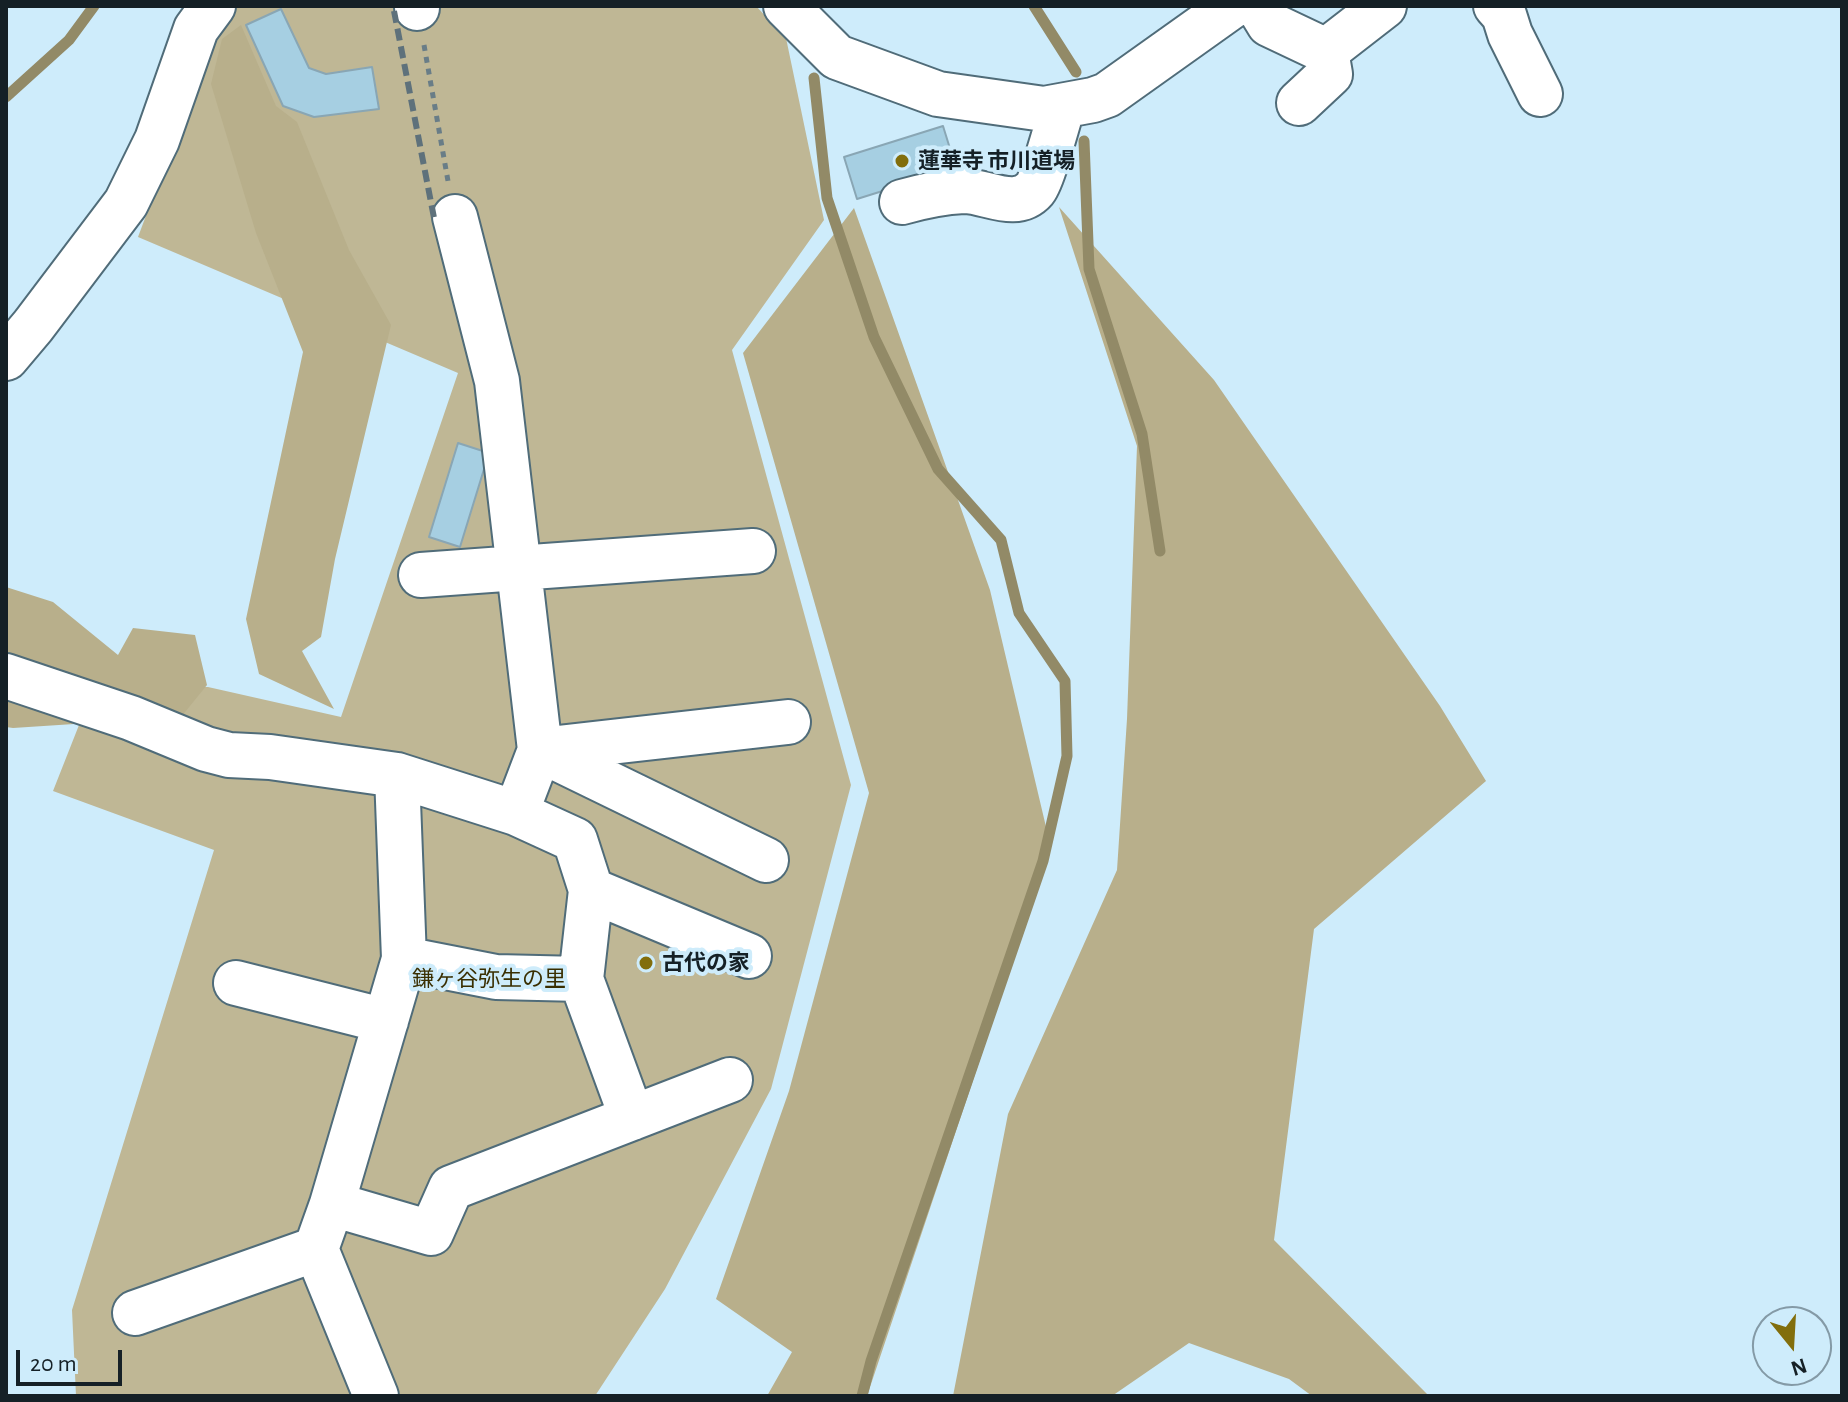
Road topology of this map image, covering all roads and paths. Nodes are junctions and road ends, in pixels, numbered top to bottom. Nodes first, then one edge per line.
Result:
1 (213, 6) edge
2 (786, 6) edge
3 (1232, 6) edge
4 (1258, 6) edge
5 (1384, 6) edge
6 (1496, 6) edge
7 (417, 7) edge
8 (1326, 51) junction
9 (1540, 94) dead end
10 (1299, 103) dead end
11 (1067, 105) junction
12 (902, 202) dead end
13 (455, 217) joint
14 (6, 358) edge
15 (753, 551) dead end
16 (519, 569) junction
17 (421, 575) dead end
18 (6, 676) edge
19 (788, 722) dead end
20 (540, 750) junction
21 (397, 775) junction
22 (516, 813) junction
23 (766, 860) dead end
24 (591, 890) junction
25 (749, 956) dead end
26 (404, 959) junction
27 (581, 979) junction
28 (236, 983) dead end
29 (386, 1021) junction
30 (730, 1080) dead end
31 (632, 1118) junction
32 (332, 1204) junction
33 (316, 1249) junction
34 (135, 1313) dead end
35 (376, 1396) edge

1 - 14 street
2 - 11 street
3 - 11 street
4 - 8 street
5 - 8 street
6 - 9 street
7 - 13 path
8 - 10 street
11 - 12 street
13 - 16 street
15 - 16 street
16 - 17 street
16 - 20 street
18 - 21 street
19 - 20 street
20 - 22 street
20 - 23 street
21 - 22 street
21 - 26 street
22 - 24 street
24 - 25 street
24 - 27 street
26 - 27 street
26 - 29 street
27 - 31 street
28 - 29 street
29 - 32 street
30 - 31 street
31 - 32 street
32 - 33 street
33 - 34 street
33 - 35 street

